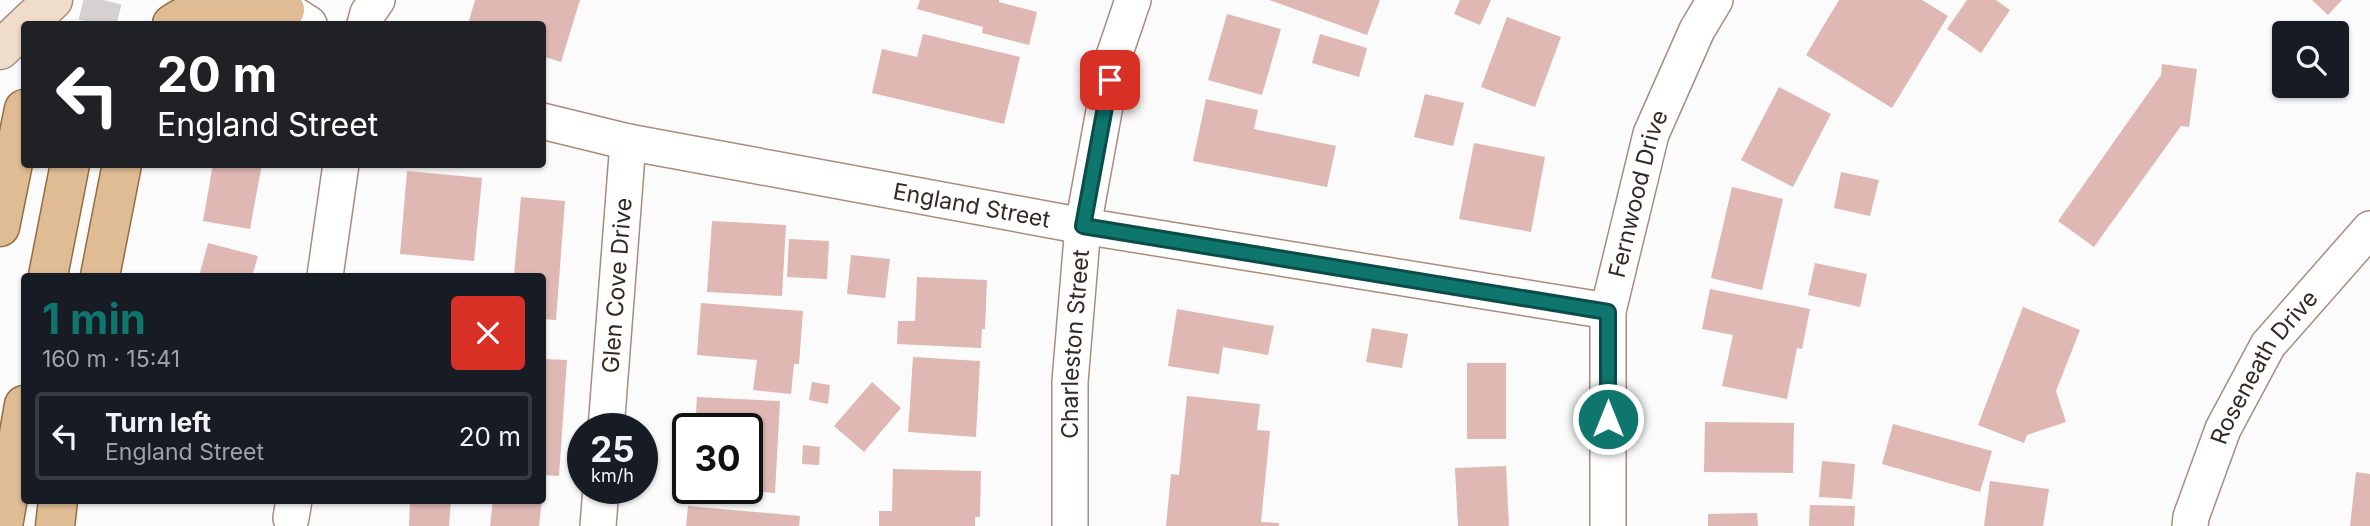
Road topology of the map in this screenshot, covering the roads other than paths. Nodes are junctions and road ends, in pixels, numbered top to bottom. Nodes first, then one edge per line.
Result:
1 (53, 0) edge
2 (159, 0) edge
3 (377, 0) edge
4 (1133, 0) edge
5 (1716, 0) edge
6 (288, 12) edge
7 (31, 21) edge
8 (154, 21) edge
9 (177, 21) edge
10 (366, 21) edge
11 (21, 31) edge
12 (0, 50) edge
13 (546, 122) edge
14 (21, 124) edge
15 (628, 142) junction
16 (69, 168) edge
17 (121, 168) edge
18 (340, 168) edge
19 (1083, 226) junction
20 (0, 227) edge
21 (2370, 229) edge
22 (49, 273) edge
23 (101, 273) edge
24 (325, 273) edge
25 (1608, 312) junction
26 (607, 413) edge
27 (21, 422) edge
28 (58, 504) edge
29 (600, 504) edge
30 (3, 526) edge
31 (55, 526) edge
32 (598, 526) edge
33 (1070, 526) edge
34 (1608, 526) edge
35 (2190, 526) edge

1 - 7 main road
2 - 8 main road
3 - 10 street
4 - 19 street, Charleston Street
5 - 25 street, Fernwood Drive
6 - 9 main road
11 - 12 main road
13 - 15 street, England Street
14 - 20 main road
15 - 19 street, England Street
15 - 26 street, Glen Cove Drive
16 - 22 main road
17 - 23 main road
18 - 24 street
19 - 25 street, England Street
19 - 33 street, Charleston Street
21 - 35 street, Roseneath Drive
25 - 34 street, Fernwood Drive
27 - 30 main road
28 - 31 main road
29 - 32 street

